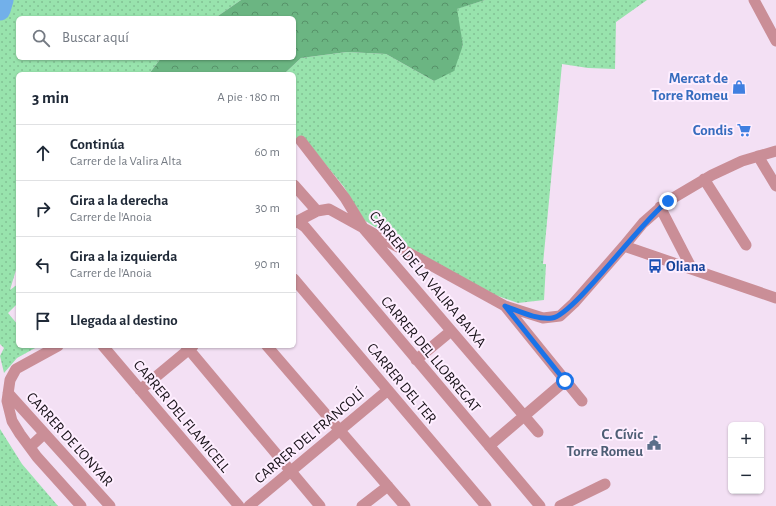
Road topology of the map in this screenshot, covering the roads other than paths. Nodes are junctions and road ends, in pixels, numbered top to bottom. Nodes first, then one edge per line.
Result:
1 (754, 0) edge
2 (776, 41) edge
3 (301, 141) dead end
4 (776, 151) edge
5 (758, 156) junction
6 (704, 180) junction
7 (776, 186) edge
8 (296, 187) edge
9 (660, 207) junction
10 (317, 211) junction
11 (296, 223) edge
12 (364, 229) junction
13 (746, 246) dead end
14 (628, 247) junction
15 (692, 269) junction
16 (296, 281) edge
17 (776, 298) edge
18 (505, 306) junction
19 (451, 331) junction
20 (54, 348) edge
21 (105, 348) edge
22 (188, 348) edge
23 (190, 348) edge
24 (270, 348) edge
25 (416, 360) junction
26 (565, 381) junction
27 (140, 390) junction
28 (388, 390) junction
29 (8, 393) junction
30 (582, 401) dead end
31 (524, 416) junction
32 (340, 430) junction
33 (538, 432) dead end
34 (44, 434) junction
35 (489, 446) junction
36 (30, 447) junction
37 (290, 472) junction
38 (605, 484) dead end
39 (388, 486) junction
40 (81, 506) edge
41 (110, 506) edge
42 (239, 506) edge
43 (249, 506) edge
44 (320, 506) edge
45 (362, 506) edge
46 (405, 506) edge
47 (486, 506) edge
48 (540, 506) edge
49 (560, 506) edge

1 - 2 street
3 - 12 street, CARRER DE LA VALIRA BAIXA
4 - 5 street
5 - 6 street
5 - 7 street
6 - 9 street
6 - 13 street
8 - 10 street
9 - 14 street
9 - 15 street
10 - 11 street
10 - 12 street
11 - 25 street, CARRER DEL LLOBREGAT
12 - 18 street
12 - 19 street, CARRER DE LA VALIRA BAIXA
14 - 15 street
14 - 18 street
15 - 17 street
16 - 28 street, CARRER DEL TER
18 - 26 street
19 - 25 street
19 - 31 street, CARRER DE LA VALIRA BAIXA
20 - 29 street
21 - 27 street, CARRER DEL FLAMICELL
22 - 27 street
23 - 37 street
24 - 32 street
25 - 35 street, CARRER DEL LLOBREGAT
26 - 30 street
26 - 31 street
27 - 42 street, CARRER DEL FLAMICELL
28 - 32 street, CARRER DEL FRANCOLÍ
28 - 47 street, CARRER DEL TER
29 - 34 street, CARRER DE L'ONYAR
29 - 36 street
31 - 33 street, CARRER DE LA VALIRA BAIXA
31 - 35 street
32 - 37 street, CARRER DEL FRANCOLÍ
32 - 39 street
34 - 36 street
34 - 41 street, CARRER DE L'ONYAR
35 - 48 street, CARRER DEL LLOBREGAT
36 - 40 street
37 - 43 street, CARRER DEL FRANCOLÍ
37 - 44 street
38 - 49 street
39 - 45 street
39 - 46 street

